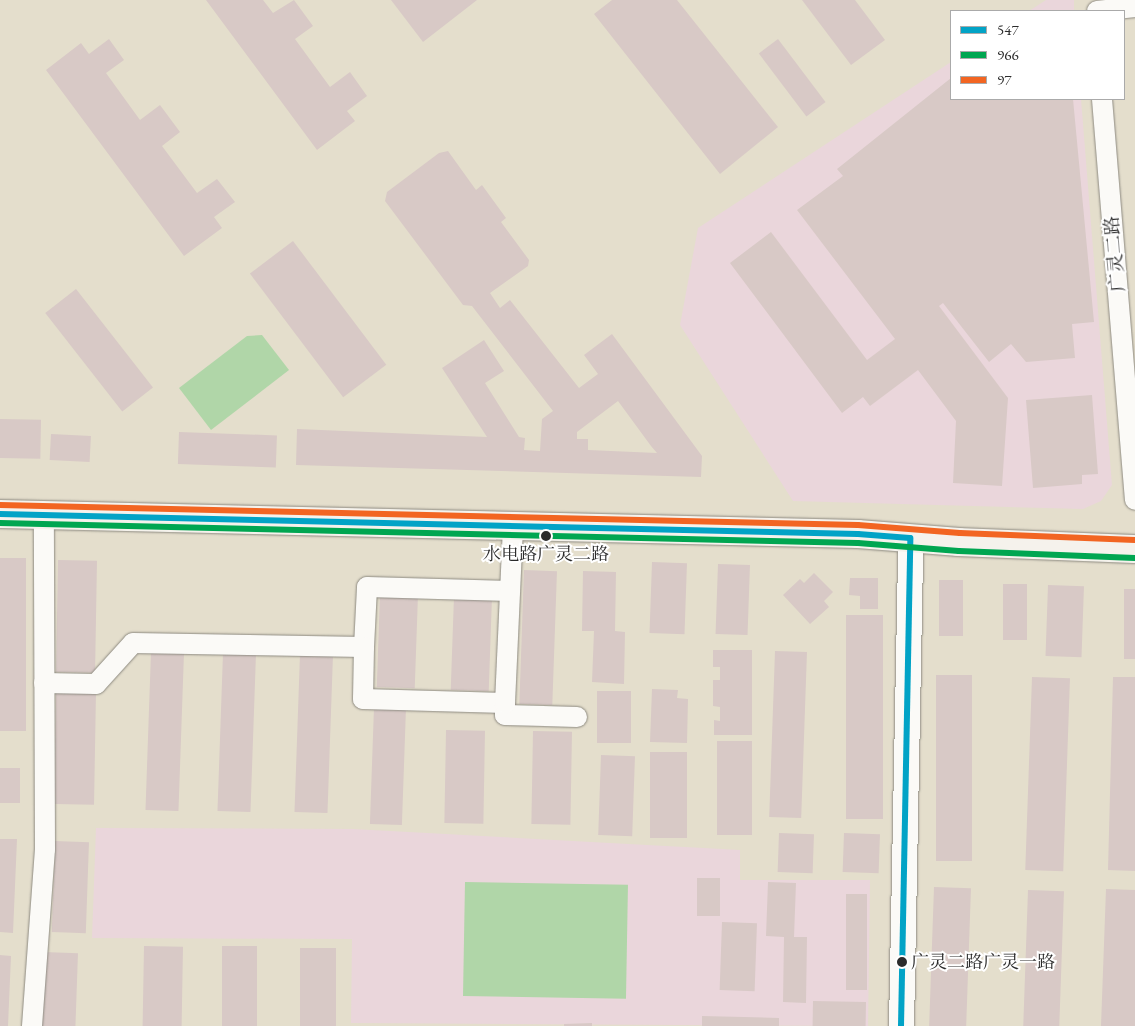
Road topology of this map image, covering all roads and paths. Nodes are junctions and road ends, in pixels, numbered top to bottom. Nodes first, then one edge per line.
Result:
1 (1135, 7) edge
2 (1106, 10) edge
3 (1102, 100) edge
4 (1135, 500) edge
5 (0, 514) edge
6 (44, 515) junction
7 (513, 526) junction
8 (910, 538) junction
9 (1135, 549) edge
10 (510, 591) junction
11 (364, 647) junction
12 (44, 684) junction
13 (505, 703) junction
14 (577, 717) dead end
15 (32, 1026) edge
16 (901, 1026) edge

1 - 2 street
3 - 4 street, 广灵二路
5 - 6 main road
6 - 7 main road
6 - 12 street
7 - 8 main road
7 - 10 street
8 - 9 main road
8 - 16 street
10 - 11 street
10 - 13 street
11 - 12 street
11 - 13 street
12 - 15 street
13 - 14 street

